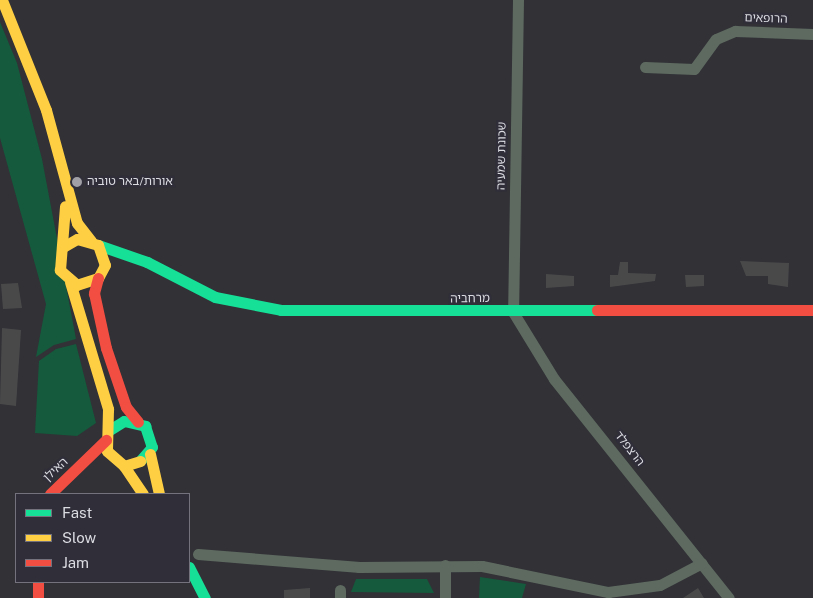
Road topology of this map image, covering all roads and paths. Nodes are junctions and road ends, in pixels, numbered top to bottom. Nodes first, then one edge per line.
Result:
1 (2, 0) edge
2 (518, 0) edge
3 (813, 34) edge
4 (645, 67) dead end
5 (59, 161) junction
6 (95, 243) junction
7 (63, 247) junction
8 (138, 258) junction
9 (100, 275) junction
10 (70, 282) junction
11 (813, 310) edge
12 (514, 312) junction
13 (138, 422) junction
14 (108, 434) junction
15 (150, 454) junction
16 (119, 464) junction
17 (80, 466) junction
18 (51, 493) edge
19 (142, 493) edge
20 (159, 493) edge
21 (198, 554) dead end
22 (702, 563) junction
23 (445, 565) junction
24 (190, 569) edge
25 (38, 583) edge
26 (188, 583) edge
27 (638, 594) edge
28 (38, 598) edge
29 (197, 598) edge
30 (205, 598) edge
31 (445, 598) edge
32 (729, 598) edge

1 - 5 main road
2 - 12 street, שכונת שמעיה
3 - 4 street, הרופאים
5 - 6 main road
5 - 7 main road
6 - 7 main road
6 - 8 main road, מרחביה
6 - 9 main road
7 - 10 main road
8 - 9 main road
8 - 12 main road, מרחביה
9 - 10 main road
9 - 13 main road
10 - 14 main road
11 - 12 main road, מרחביה
12 - 22 street, הרצפלד
13 - 14 main road
13 - 15 main road
14 - 16 main road
14 - 17 main road, האילן
15 - 16 main road
15 - 20 main road
16 - 17 main road, האילן
16 - 19 main road
17 - 18 main road, האילן
21 - 23 street
22 - 27 street
22 - 32 street, הרצפלד
23 - 27 street
23 - 31 street
24 - 30 main road
25 - 28 main road
26 - 29 main road

